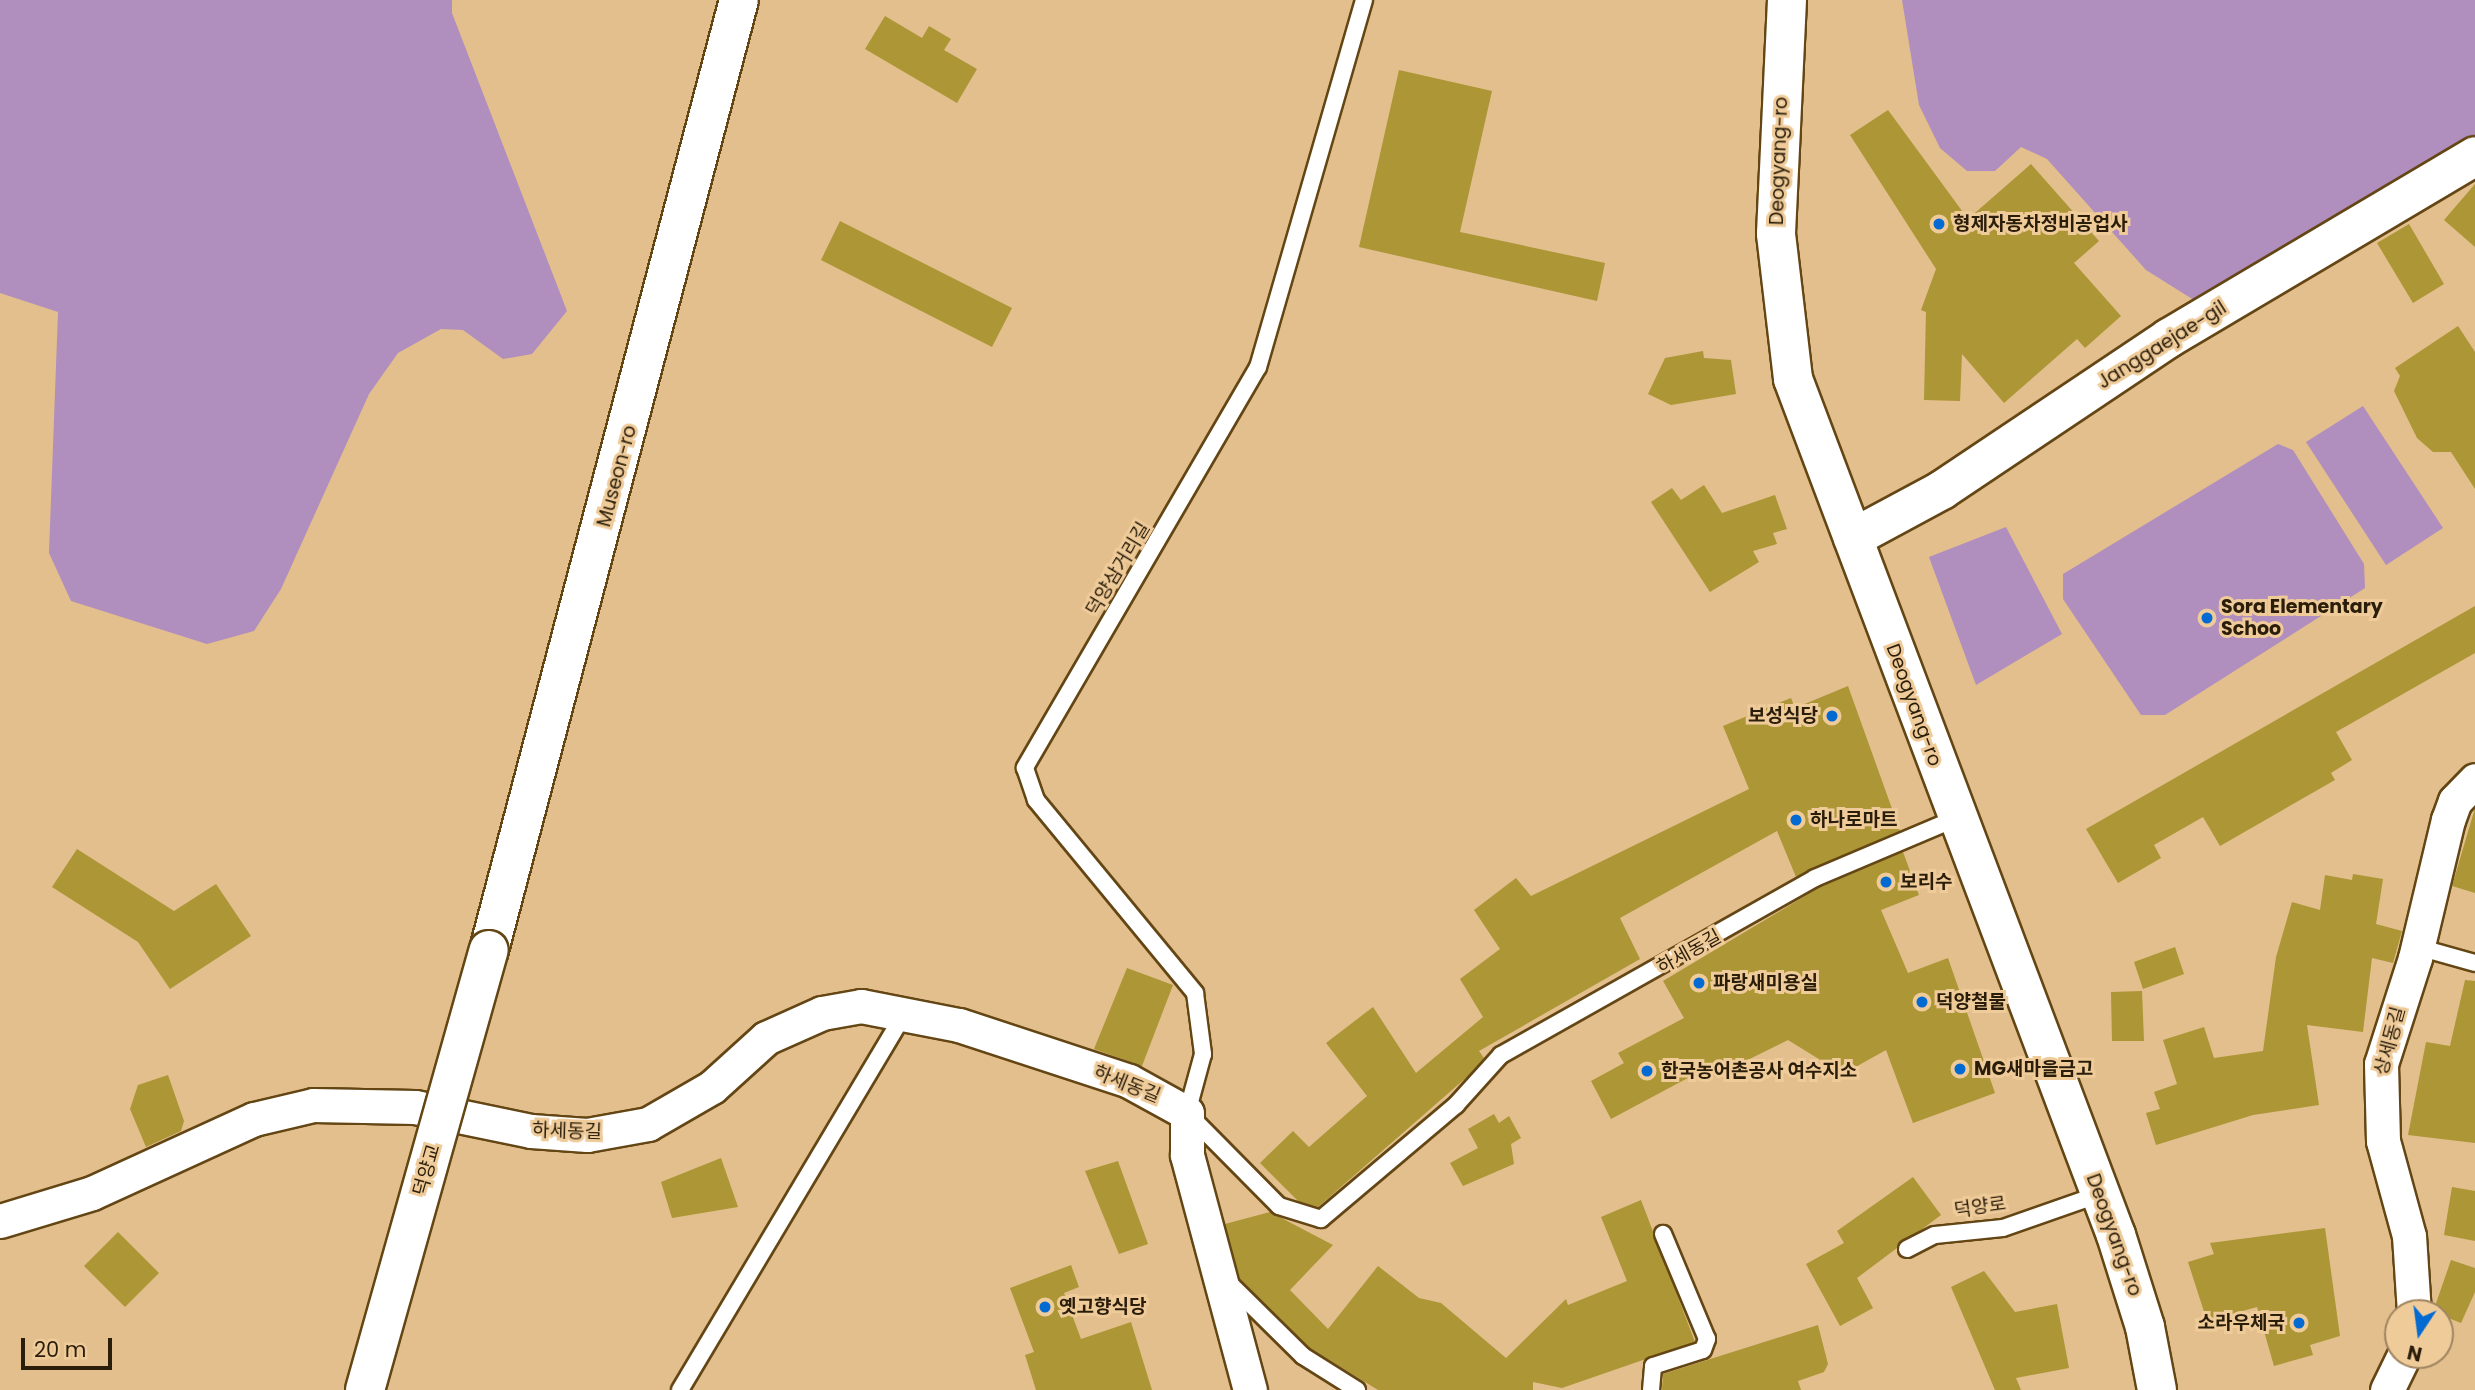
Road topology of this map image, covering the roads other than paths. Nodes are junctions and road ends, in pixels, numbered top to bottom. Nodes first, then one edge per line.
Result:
1 (739, 0) edge
2 (1364, 0) edge
3 (1787, 0) edge
4 (2475, 156) edge
5 (1853, 538) junction
6 (2475, 780) edge
7 (1955, 819) junction
8 (2418, 947) junction
9 (489, 950) joint
10 (2475, 963) edge
11 (905, 1012) junction
12 (1186, 1113) junction
13 (2101, 1194) junction
14 (0, 1221) edge
15 (1663, 1234) dead end
16 (1907, 1249) dead end
17 (1219, 1273) junction
18 (2414, 1299) edge
19 (2397, 1369) edge
20 (365, 1390) edge
21 (680, 1390) edge
22 (1250, 1390) edge
23 (1357, 1390) edge
24 (1651, 1390) edge
25 (2157, 1390) edge
26 (2387, 1390) edge

1 - 9 street, Museon-ro
2 - 12 lane, 덕양삼거리길
3 - 5 street, Deogyang-ro
4 - 5 street, Janggaejae-gil
5 - 7 street, Deogyang-ro
6 - 8 street, 상세동길
7 - 12 lane, 하세동길
7 - 13 street, Deogyang-ro
8 - 10 lane
8 - 18 street, 상세동길
9 - 20 street, 덕양교, bridge
11 - 12 street, 하세동길
11 - 14 street, 하세동길
11 - 21 lane
12 - 17 street
13 - 16 lane, 덕양로
13 - 25 street, Deogyang-ro
15 - 24 lane
17 - 22 street
17 - 23 lane
19 - 26 street

